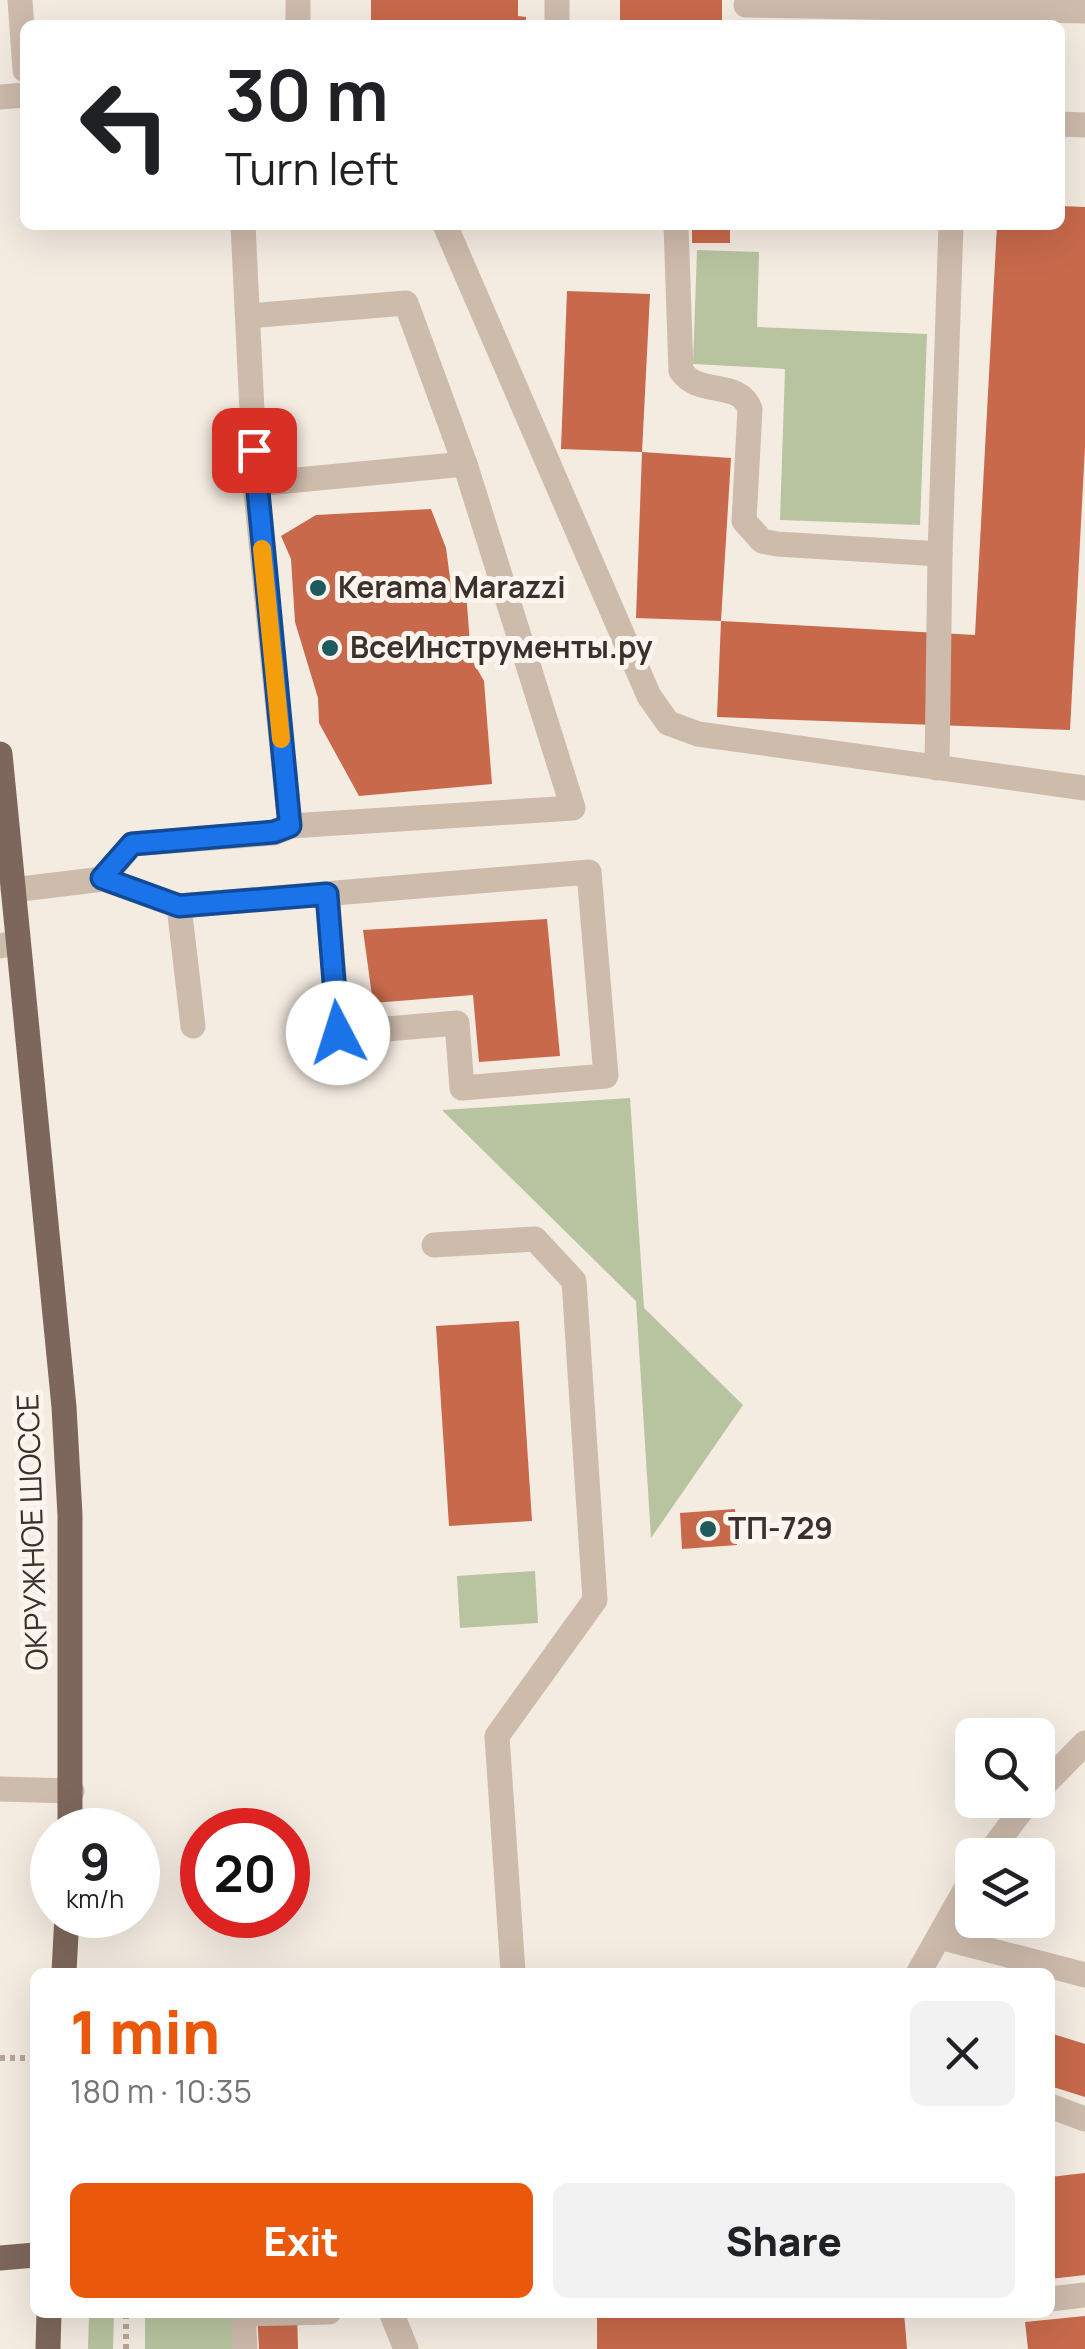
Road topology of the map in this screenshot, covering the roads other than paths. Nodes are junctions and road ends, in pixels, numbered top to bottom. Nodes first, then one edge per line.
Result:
1 (746, 10) edge
2 (1085, 12) edge
3 (243, 230) edge
4 (448, 230) edge
5 (676, 230) edge
6 (951, 230) edge
7 (248, 316) junction
8 (465, 464) junction
9 (256, 484) junction
10 (940, 554) junction
11 (0, 754) edge
12 (937, 768) junction
13 (1085, 788) edge
14 (290, 826) junction
15 (102, 878) junction
16 (13, 890) junction
17 (327, 894) junction
18 (179, 906) junction
19 (8, 944) edge
20 (193, 1026) dead end
21 (434, 1245) dead end
22 (1085, 1743) edge
23 (1055, 1774) edge
24 (0, 1789) edge
25 (72, 1791) junction
26 (71, 1808) edge
27 (955, 1908) edge
28 (939, 1937) junction
29 (65, 1938) edge
30 (64, 1968) edge
31 (512, 1968) edge
32 (921, 1968) edge
33 (1085, 1976) edge
34 (1055, 2108) edge
35 (1085, 2119) edge
36 (30, 2255) edge
37 (0, 2258) edge
38 (1085, 2295) edge
39 (1055, 2298) edge
40 (49, 2318) edge
41 (244, 2318) edge
42 (394, 2318) edge
43 (48, 2349) edge
44 (245, 2349) edge
45 (406, 2349) edge

1 - 2 street
3 - 7 street
4 - 12 street
5 - 10 street
6 - 10 street
7 - 8 street
7 - 9 street
8 - 9 street
8 - 14 street
9 - 14 street
10 - 12 street
11 - 16 main road, ОКРУЖНОЕ ШОССЕ
12 - 13 street
14 - 15 street
15 - 16 street
15 - 18 street
16 - 19 main road, ОКРУЖНОЕ ШОССЕ
17 - 17 street
17 - 18 street
18 - 20 street
19 - 25 main road, ОКРУЖНОЕ ШОССЕ
21 - 31 street
22 - 23 street
24 - 25 street
25 - 26 main road, ОКРУЖНОЕ ШОССЕ
27 - 28 street
28 - 32 street
28 - 33 street
29 - 30 main road
34 - 35 street
36 - 37 main road
38 - 39 street
40 - 43 main road
41 - 44 street
42 - 45 street

